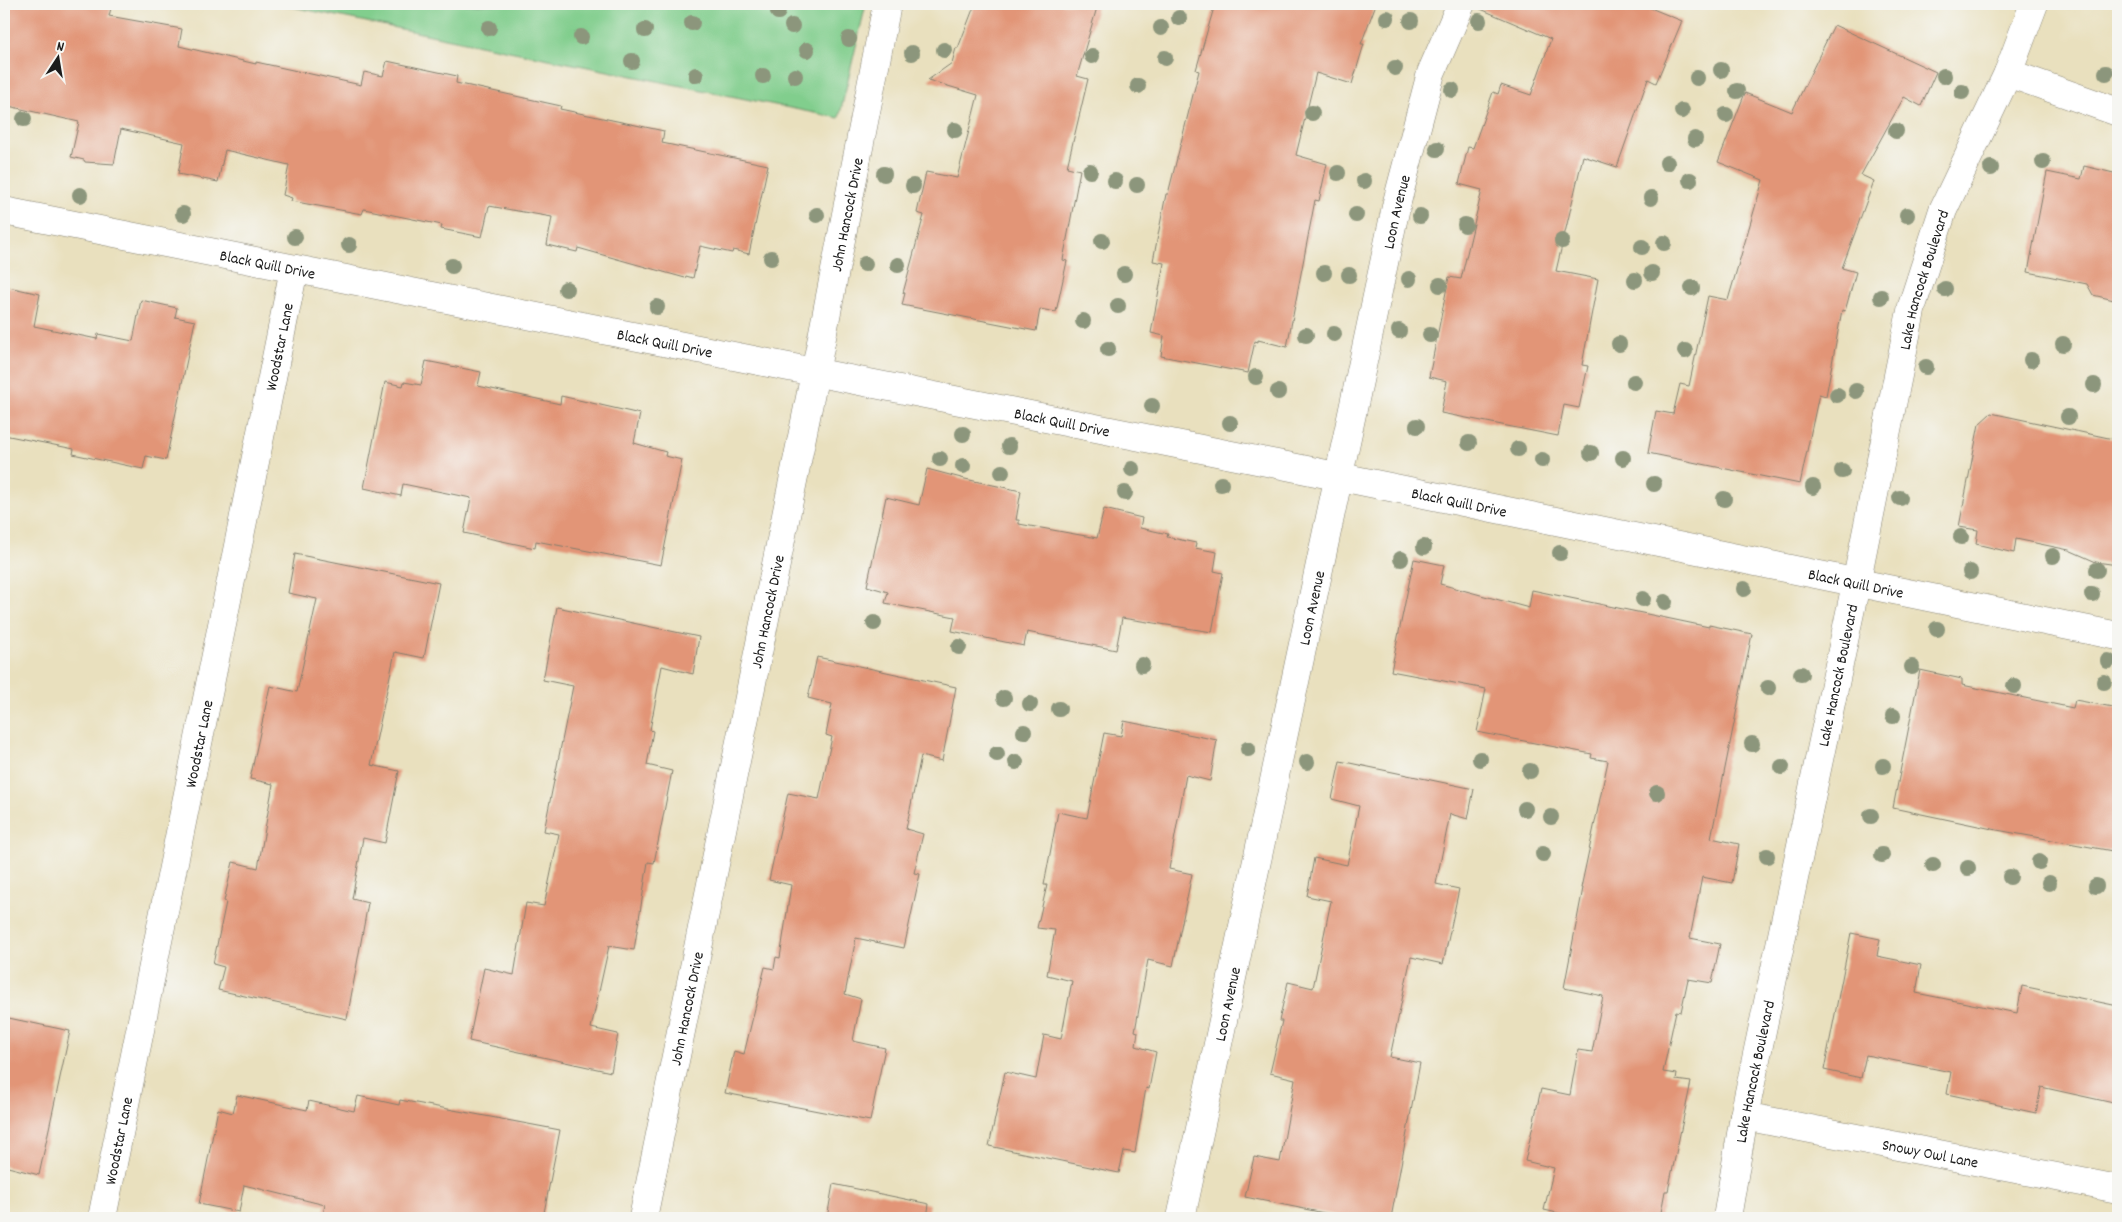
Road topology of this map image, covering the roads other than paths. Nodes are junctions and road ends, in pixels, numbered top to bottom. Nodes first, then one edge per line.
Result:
1 (887, 4) edge
2 (1461, 4) edge
3 (2034, 4) edge
4 (2008, 73) junction
5 (2118, 112) edge
6 (4, 211) edge
7 (294, 269) junction
8 (815, 373) junction
9 (1340, 477) junction
10 (1856, 584) junction
11 (2118, 636) edge
12 (1744, 1116) junction
13 (2118, 1189) edge
14 (102, 1218) edge
15 (643, 1218) edge
16 (1181, 1218) edge
17 (1727, 1218) edge

1 - 8 street, John Hancock Drive
2 - 9 street, Loon Avenue
3 - 4 street, Lake Hancock Boulevard
4 - 5 street
4 - 10 street, Lake Hancock Boulevard
6 - 7 street, Black Quill Drive
7 - 8 street, Black Quill Drive
7 - 14 street, Woodstar Lane
8 - 9 street, Black Quill Drive
8 - 15 street, John Hancock Drive
9 - 10 street, Black Quill Drive
9 - 16 street, Loon Avenue
10 - 11 street, Black Quill Drive
10 - 12 street, Lake Hancock Boulevard
12 - 13 street, Snowy Owl Lane
12 - 17 street, Lake Hancock Boulevard

